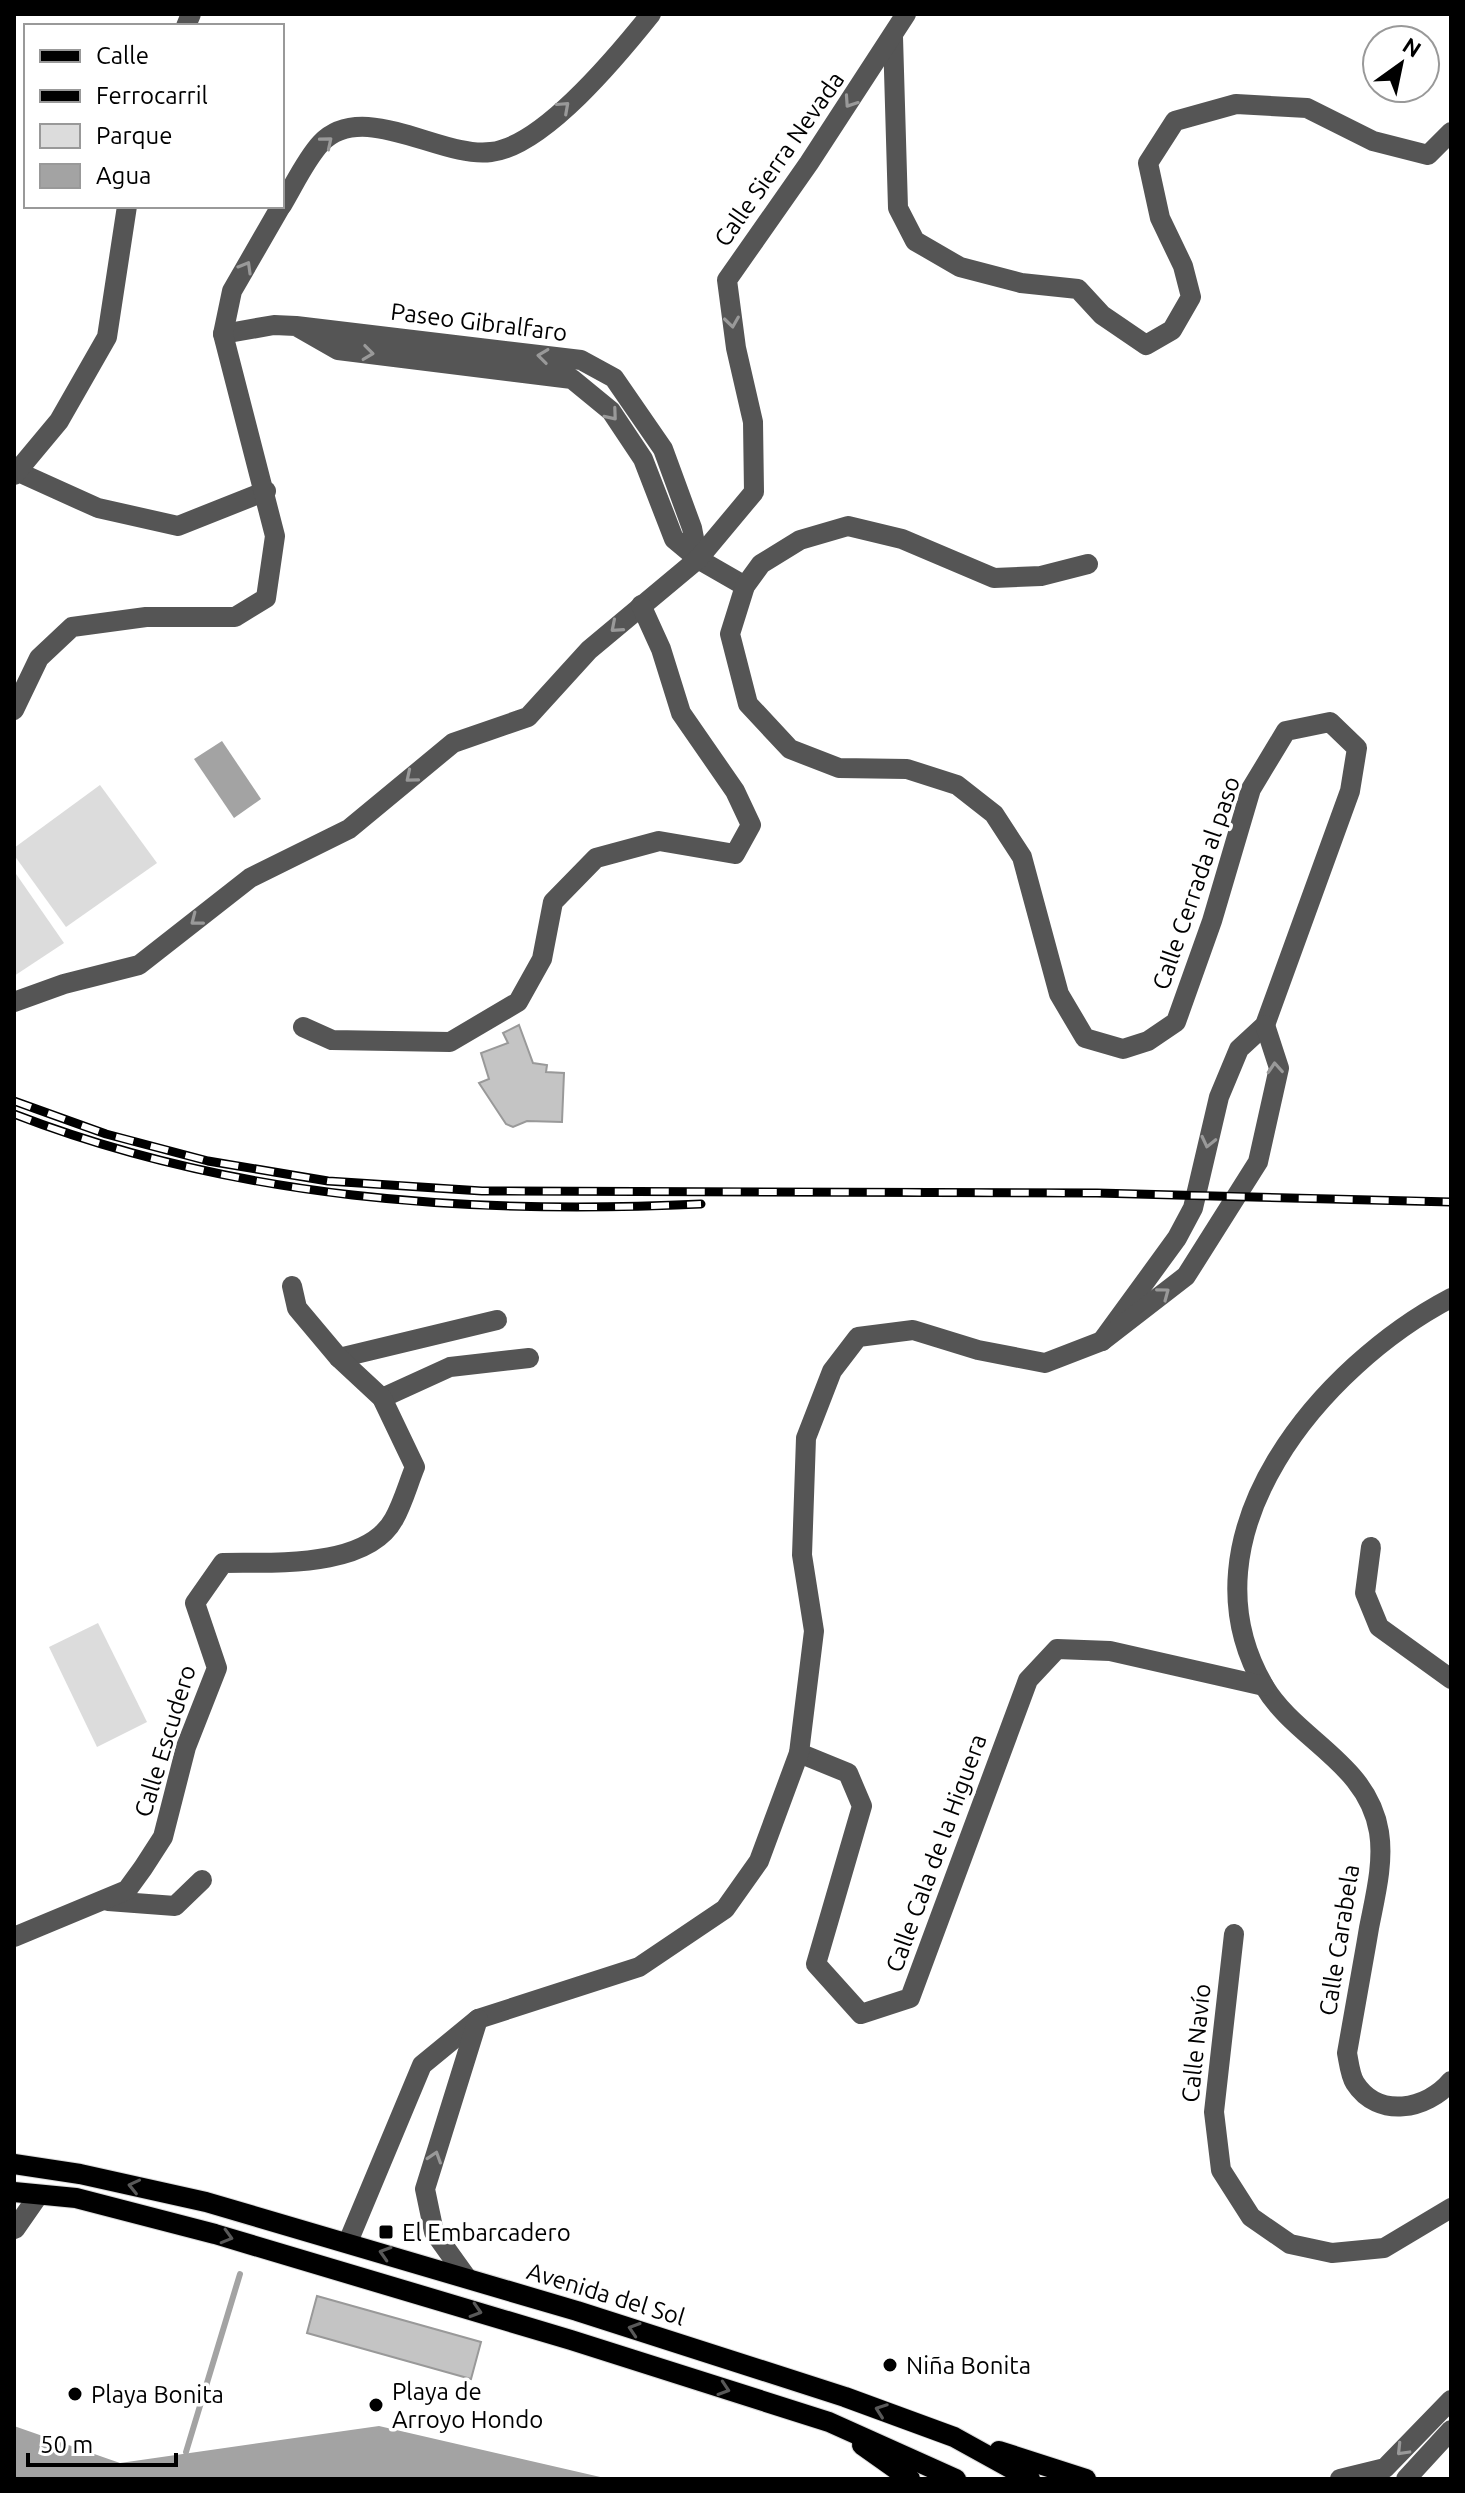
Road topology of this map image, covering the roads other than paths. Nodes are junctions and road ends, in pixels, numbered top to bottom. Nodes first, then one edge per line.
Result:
1 (651, 14) edge
2 (906, 14) edge
3 (893, 37) junction
4 (1451, 132) edge
5 (284, 202) edge
6 (127, 208) edge
7 (280, 208) edge
8 (223, 334) junction
9 (15, 473) edge
10 (266, 491) junction
11 (698, 559) junction
12 (1088, 564) dead end
13 (745, 586) junction
14 (641, 605) junction
15 (14, 710) edge
16 (14, 1002) edge
17 (1265, 1025) junction
18 (303, 1027) dead end
19 (292, 1286) dead end
20 (1451, 1298) edge
21 (497, 1320) dead end
22 (1102, 1341) junction
23 (339, 1358) junction
24 (529, 1358) dead end
25 (382, 1398) junction
26 (1371, 1547) dead end
27 (1451, 1679) edge
28 (1264, 1686) junction
29 (799, 1753) junction
30 (202, 1880) dead end
31 (100, 1900) junction
32 (1234, 1934) dead end
33 (14, 1937) edge
34 (478, 2019) junction
35 (1451, 2081) edge
36 (14, 2164) edge
37 (14, 2192) edge
38 (38, 2196) junction
39 (1451, 2208) edge
40 (15, 2229) edge
41 (348, 2242) junction
42 (467, 2278) junction
43 (1451, 2400) edge
44 (829, 2422) junction
45 (1451, 2430) edge
46 (954, 2437) junction
47 (910, 2479) edge
48 (956, 2479) edge
49 (1030, 2479) edge
50 (1086, 2479) edge
51 (1340, 2479) edge
52 (1406, 2479) edge

5 -> 1 street
2 - 3 street, Calle Sierra Nevada
3 - 4 street
3 -> 11 street, Calle Sierra Nevada
6 - 9 street
8 -> 7 street
8 - 10 street
8 - 11 street, Paseo Gibralfaro
9 - 10 street
10 - 15 street
11 - 13 street, Paseo Gibralfaro
11 - 14 street, Calle Sierra Nevada
12 - 13 street
13 - 17 street, Calle Cerrada al paso
14 -> 16 street, Calle Sierra Nevada
14 - 18 street
17 -> 22 street, Calle Cerrada al paso
22 -> 17 street
19 - 23 street, Calle Escudero
20 - 28 street, Calle Carabela
21 - 23 street
22 - 29 street
23 - 25 street, Calle Escudero
24 - 25 street
25 - 31 street, Calle Escudero
26 - 27 street
28 - 29 street, Calle Cala de la Higuera
28 - 35 street, Calle Carabela
29 - 34 street
30 - 31 street
31 - 33 street
32 - 39 street, Calle Navío
34 - 41 street
42 -> 34 street
41 -> 36 main road, Avenida del Sol
37 - 38 main road
38 - 40 street
38 -> 44 main road
42 -> 41 main road, Avenida del Sol
46 -> 42 main road, Avenida del Sol
43 -> 51 street
44 - 47 main road
44 - 48 main road
45 - 52 street
46 - 49 main road, Avenida del Sol
46 - 50 main road

